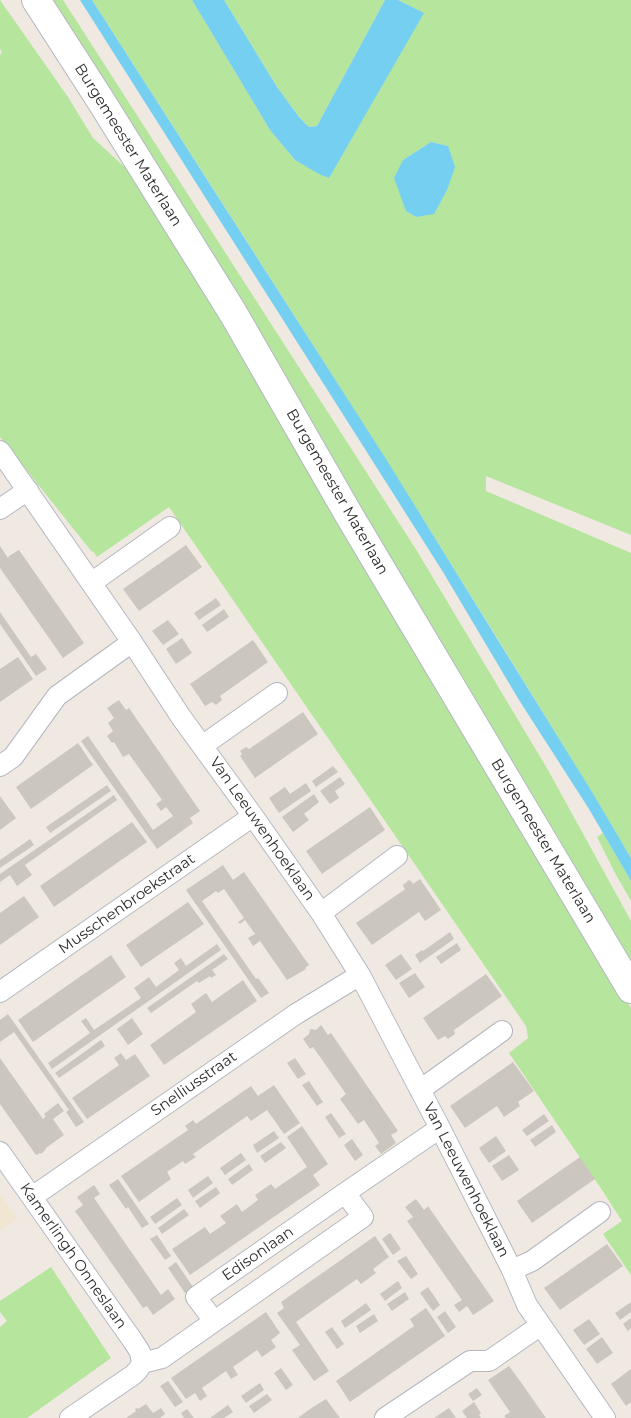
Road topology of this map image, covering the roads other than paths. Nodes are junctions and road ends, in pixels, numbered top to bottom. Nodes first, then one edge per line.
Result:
1 (36, 0) edge
2 (0, 451) edge
3 (28, 490) junction
4 (0, 510) edge
5 (170, 527) dead end
6 (91, 583) junction
7 (132, 642) junction
8 (277, 693) dead end
9 (202, 746) junction
10 (0, 766) edge
11 (253, 816) junction
12 (396, 856) dead end
13 (321, 913) junction
14 (360, 976) junction
15 (631, 989) edge
16 (0, 992) edge
17 (502, 1031) dead end
18 (420, 1090) junction
19 (440, 1128) junction
20 (0, 1152) edge
21 (345, 1193) junction
22 (32, 1197) junction
23 (600, 1212) dead end
24 (512, 1270) junction
25 (214, 1321) junction
26 (541, 1325) junction
27 (142, 1363) junction
28 (76, 1416) edge
29 (385, 1418) edge
30 (605, 1418) edge

1 - 15 main road, Burgemeester Materlaan
2 - 3 street, Van Leeuwenhoeklaan
3 - 4 street
3 - 6 street, Van Leeuwenhoeklaan
5 - 6 street
6 - 7 street, Van Leeuwenhoeklaan
7 - 9 street, Van Leeuwenhoeklaan
7 - 10 street
8 - 9 street, Van Leeuwenhoeklaan
9 - 11 street, Van Leeuwenhoeklaan
11 - 13 street, Van Leeuwenhoeklaan
11 - 16 street, Musschenbroekstraat
12 - 13 street, Van Leeuwenhoeklaan
13 - 14 street, Van Leeuwenhoeklaan
14 - 18 street, Van Leeuwenhoeklaan
14 - 22 street, Snelliusstraat
17 - 18 street, Van Leeuwenhoeklaan
18 - 19 street, Van Leeuwenhoeklaan
19 - 21 street, Edisonlaan
19 - 24 street, Van Leeuwenhoeklaan
20 - 22 street, Kamerlingh Onneslaan
21 - 25 street, Edisonlaan
21 - 25 street, Edisonlaan
22 - 27 street, Kamerlingh Onneslaan
23 - 24 street, Van Leeuwenhoeklaan
24 - 26 street, Van Leeuwenhoeklaan
25 - 27 street, Edisonlaan
26 - 29 street
26 - 30 street, Van Leeuwenhoeklaan
27 - 28 street, Edisonlaan

